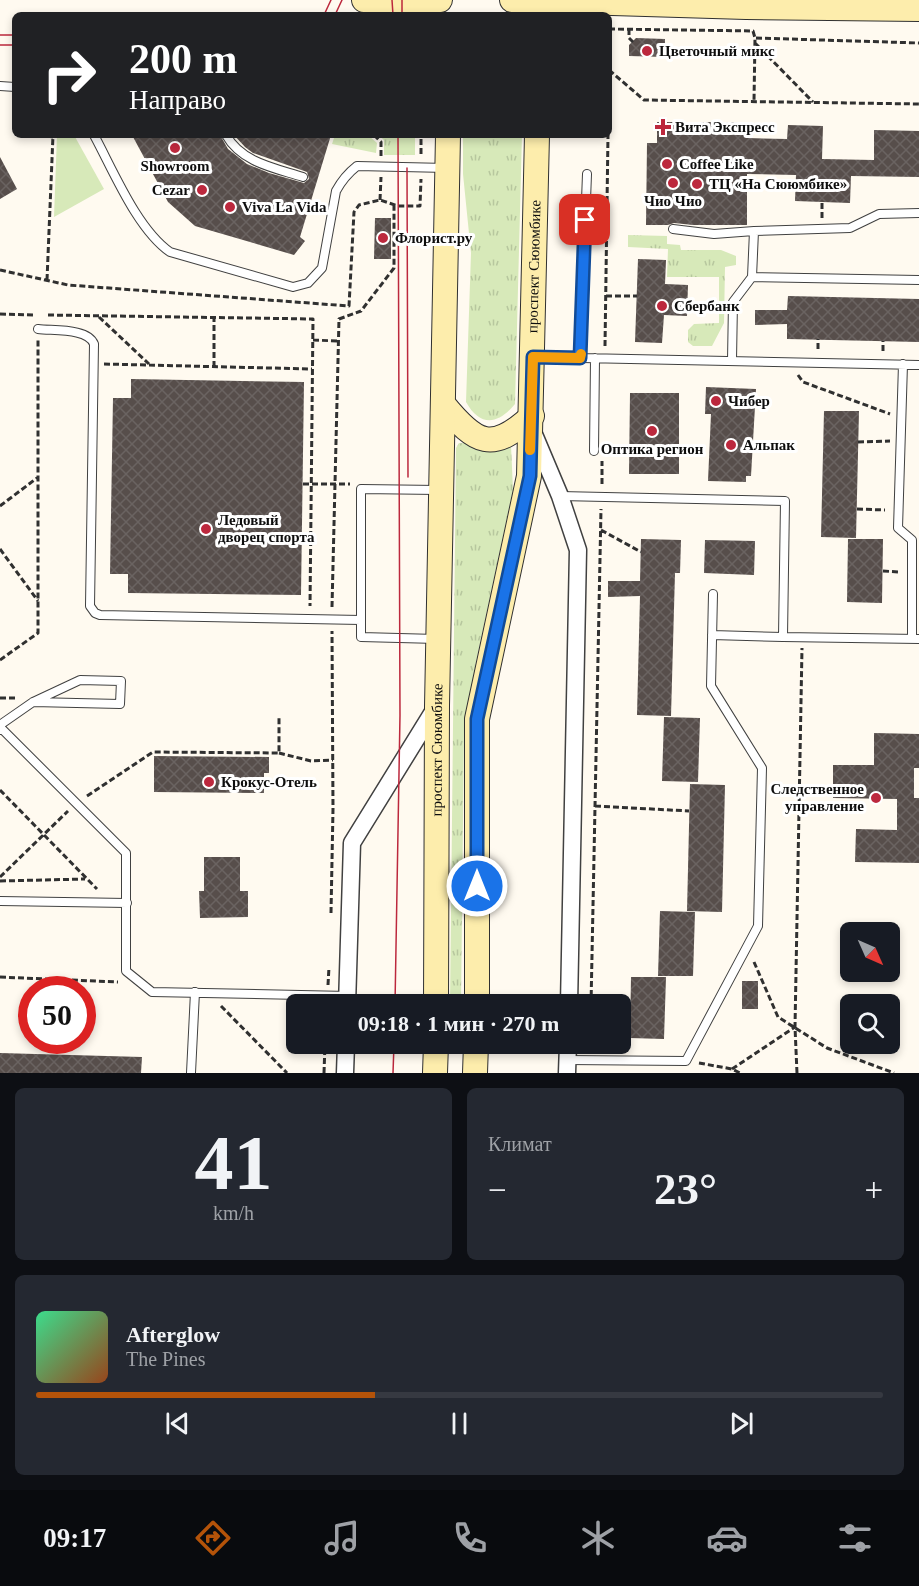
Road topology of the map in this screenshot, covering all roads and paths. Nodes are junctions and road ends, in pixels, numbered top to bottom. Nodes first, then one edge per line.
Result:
1 (364, 0) edge
2 (440, 0) edge
3 (512, 0) edge
4 (537, 0) edge
5 (609, 2) junction
6 (422, 8) edge
7 (919, 9) edge
8 (592, 12) edge
9 (612, 29) edge
10 (629, 29) junction
11 (755, 41) junction
12 (633, 42) dead end
13 (919, 43) edge
14 (612, 73) edge
15 (754, 102) junction
16 (813, 103) junction
17 (919, 104) edge
18 (53, 138) edge
19 (96, 138) edge
20 (228, 138) edge
21 (377, 138) edge
22 (421, 138) edge
23 (448, 138) edge
24 (537, 138) edge
25 (608, 138) edge
26 (381, 142) dead end
27 (421, 167) junction
28 (448, 168) junction
29 (587, 174) dead end
30 (303, 177) dead end
31 (380, 200) dead end
32 (394, 204) junction
33 (919, 213) edge
34 (673, 229) dead end
35 (754, 231) junction
36 (752, 277) junction
37 (47, 280) dead end
38 (919, 280) edge
39 (605, 296) junction
40 (637, 296) dead end
41 (349, 306) dead end
42 (0, 314) edge
43 (38, 315) junction
44 (349, 315) junction
45 (98, 316) junction
46 (214, 318) junction
47 (38, 330) junction
48 (313, 340) junction
49 (337, 341) junction
50 (533, 357) junction
51 (580, 358) junction
52 (595, 358) junction
53 (604, 358) junction
54 (732, 360) junction
55 (788, 362) junction
56 (92, 364) junction
57 (903, 364) junction
58 (150, 365) junction
59 (919, 365) edge
60 (214, 367) junction
61 (312, 369) junction
62 (444, 405) junction
63 (901, 418) junction
64 (532, 422) junction
65 (900, 441) junction
66 (858, 442) dead end
67 (598, 451) joint
68 (38, 478) junction
69 (303, 484) dead end
70 (312, 484) junction
71 (334, 484) junction
72 (442, 490) junction
73 (560, 496) junction
74 (602, 497) junction
75 (0, 506) edge
76 (857, 508) dead end
77 (898, 510) junction
78 (601, 530) junction
79 (0, 549) edge
80 (641, 552) dead end
81 (713, 594) dead end
82 (39, 602) junction
83 (310, 619) junction
84 (332, 620) junction
85 (361, 620) junction
86 (712, 635) junction
87 (783, 637) junction
88 (802, 637) junction
89 (438, 639) junction
90 (915, 639) edge
91 (0, 660) edge
92 (33, 702) junction
93 (437, 706) junction
94 (279, 717) dead end
95 (0, 725) edge
96 (0, 730) edge
97 (279, 753) junction
98 (333, 760) junction
99 (0, 790) edge
100 (76, 803) junction
101 (595, 806) junction
102 (689, 811) dead end
103 (43, 835) junction
104 (0, 877) edge
105 (86, 879) junction
106 (0, 881) edge
107 (0, 901) edge
108 (111, 903) junction
109 (127, 903) junction
110 (331, 914) dead end
111 (747, 947) junction
112 (330, 960) dead end
113 (0, 977) edge
114 (141, 983) junction
115 (195, 992) junction
116 (206, 992) junction
117 (287, 994) edge
118 (328, 994) edge
119 (347, 994) edge
120 (436, 994) edge
121 (477, 994) edge
122 (568, 994) edge
123 (591, 994) edge
124 (795, 1027) junction
125 (325, 1054) edge
126 (346, 1054) edge
127 (436, 1054) edge
128 (476, 1054) edge
129 (567, 1059) edge
130 (686, 1061) junction
131 (732, 1069) junction
132 (191, 1073) edge
133 (287, 1073) edge
134 (324, 1073) edge
135 (345, 1073) edge
136 (435, 1073) edge
137 (475, 1073) edge
138 (740, 1073) edge
139 (797, 1073) edge
140 (894, 1073) edge

1 - 6 main road
2 - 6 main road
3 - 4 main road
4 - 5 main road
5 - 7 main road
5 - 8 main road
9 - 10 path
10 - 11 path
10 - 12 path
11 - 13 path
11 - 15 path
11 - 16 path
14 - 15 path
15 - 16 path
16 - 17 path
18 - 37 path
19 - 27 lane
20 - 30 lane
21 - 26 path
22 - 27 path
23 - 28 main road, проспект Сююмбике
24 - 50 main road, проспект Сююмбике
25 - 39 path
27 - 28 lane
27 - 32 path
28 - 62 main road, проспект Сююмбике
29 - 51 lane
31 - 32 path
32 - 44 path
33 - 35 lane
34 - 35 lane
35 - 36 lane
36 - 38 lane
36 - 54 lane
39 - 40 path
39 - 53 path
41 - 44 path
42 - 43 path
43 - 45 path
43 - 47 path
44 - 49 path
45 - 46 path
45 - 58 path
46 - 48 path
46 - 60 path
47 - 56 lane
47 - 68 path
48 - 49 path
48 - 61 path
49 - 71 path
50 - 51 lane
50 - 64 main road, проспект Сююмбике
51 - 52 lane
52 - 53 lane
52 - 67 lane
53 - 54 lane
54 - 55 lane
55 - 57 lane
55 - 63 path
56 - 58 path
56 - 83 lane
57 - 59 lane
57 - 63 lane
58 - 60 path
60 - 61 path
61 - 70 path
62 - 64 main road
62 - 72 main road, проспект Сююмбике
63 - 65 lane
64 - 73 street
64 - 121 main road, проспект Сююмбике
65 - 66 path
65 - 77 lane
67 - 74 path
68 - 75 path
68 - 82 path
69 - 70 path
70 - 71 path
70 - 83 path
71 - 84 path
72 - 85 lane
72 - 89 main road, проспект Сююмбике
73 - 74 lane
73 - 122 street
74 - 78 path
74 - 87 lane
76 - 77 path
77 - 90 lane
78 - 80 path
78 - 101 path
79 - 82 path
81 - 86 lane
82 - 91 path
83 - 84 lane
84 - 85 lane
84 - 98 path
85 - 89 lane
86 - 87 lane
86 - 111 lane
87 - 88 lane
88 - 90 lane
88 - 124 path
89 - 93 main road, проспект Сююмбике
92 - 92 lane
92 - 95 lane
93 - 119 street
93 - 120 main road, проспект Сююмбике
94 - 97 path
96 - 100 lane
97 - 98 path
97 - 100 path
98 - 110 path
99 - 103 path
100 - 103 path
100 - 109 lane
101 - 102 path
101 - 123 path
103 - 104 path
103 - 105 path
105 - 106 path
105 - 108 path
107 - 108 lane
108 - 109 lane
109 - 114 lane
111 - 124 path
111 - 130 lane
112 - 118 path
113 - 114 path
114 - 115 lane
115 - 116 lane
115 - 132 lane
116 - 117 lane
116 - 133 path
124 - 131 path
124 - 139 path
124 - 140 path
125 - 134 path
126 - 135 street
127 - 136 main road
128 - 137 main road
129 - 130 lane
130 - 131 path
131 - 138 path

